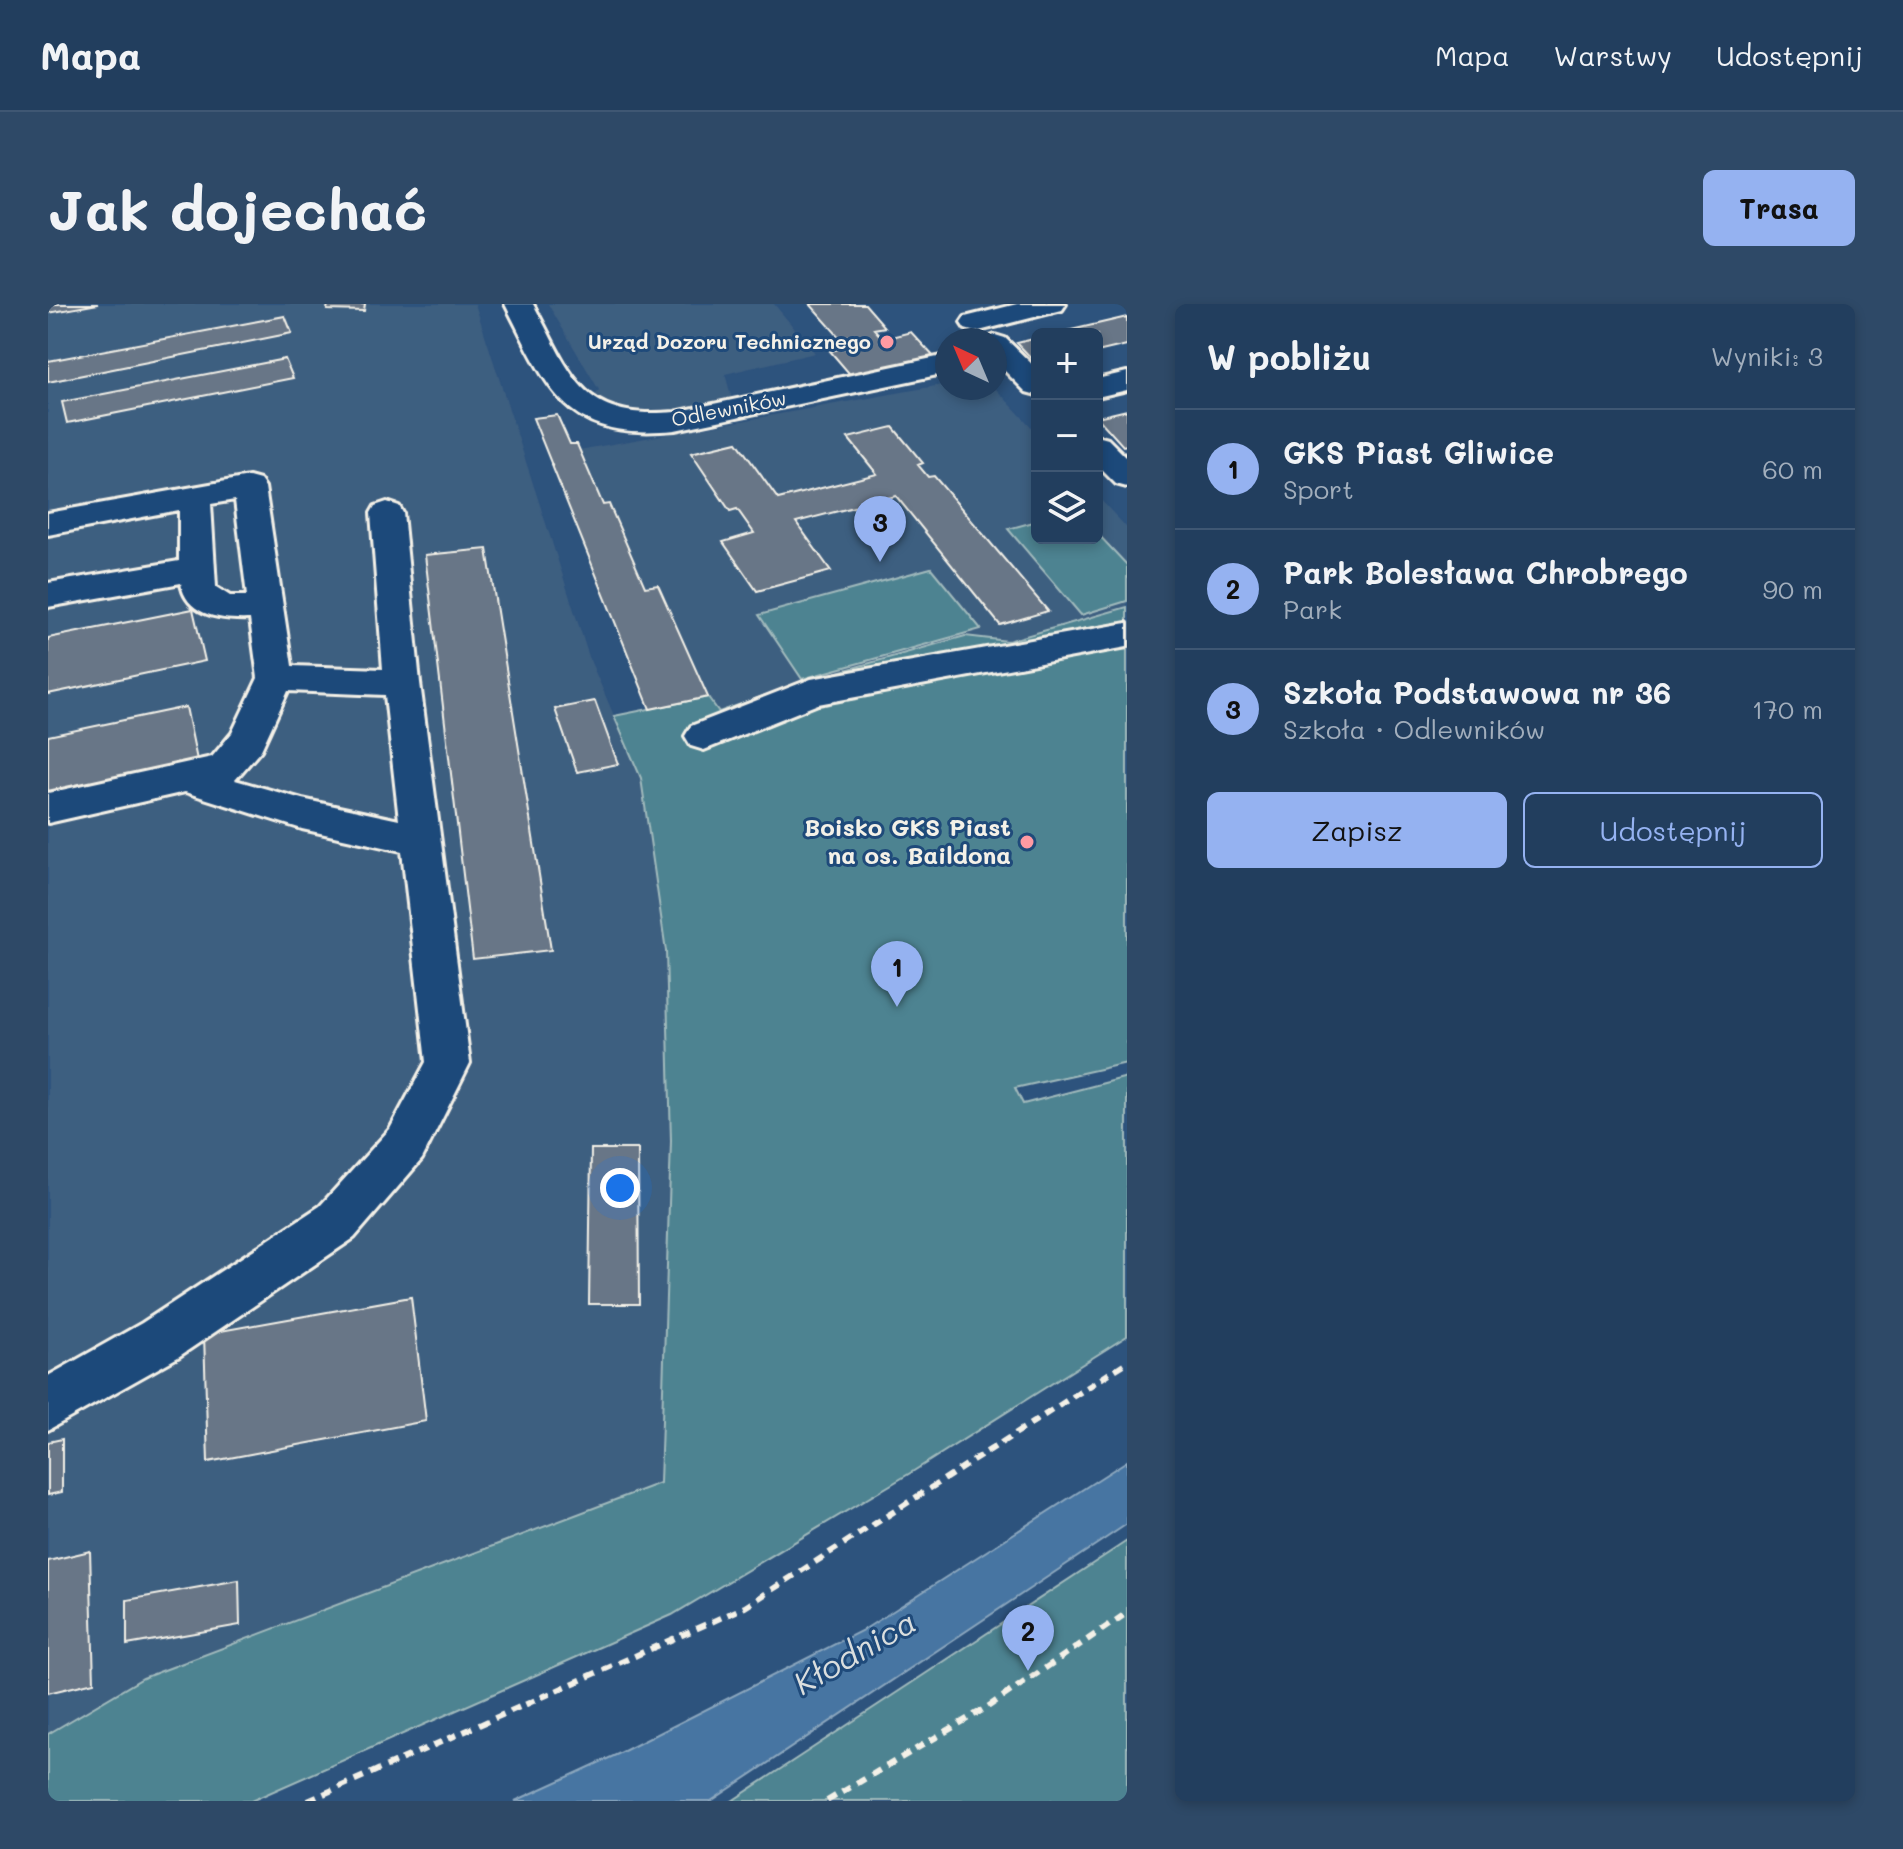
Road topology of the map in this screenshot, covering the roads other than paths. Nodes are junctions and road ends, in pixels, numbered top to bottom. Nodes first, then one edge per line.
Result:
1 (519, 304) edge
2 (1052, 304) edge
3 (1002, 328) edge
4 (1007, 357) edge
5 (935, 367) edge
6 (1031, 380) edge
7 (1127, 381) edge
8 (1103, 387) edge
9 (1103, 452) edge
10 (1127, 477) edge
11 (195, 497) junction
12 (387, 513) dead end
13 (48, 524) edge
14 (196, 569) junction
15 (48, 595) edge
16 (266, 607) junction
17 (1127, 635) edge
18 (276, 678) junction
19 (402, 683) junction
20 (704, 736) dead end
21 (186, 777) junction
22 (48, 808) edge
23 (421, 839) junction
24 (48, 1404) edge

1 - 5 street, Odlewników
2 - 3 street
4 - 6 street
7 - 8 street
9 - 10 street
11 - 13 street
11 - 14 street
11 - 16 street
12 - 19 street
14 - 15 street
14 - 16 street
16 - 18 street
17 - 20 street
18 - 19 street
18 - 21 street
19 - 23 street
21 - 22 street
21 - 23 street
23 - 24 street

